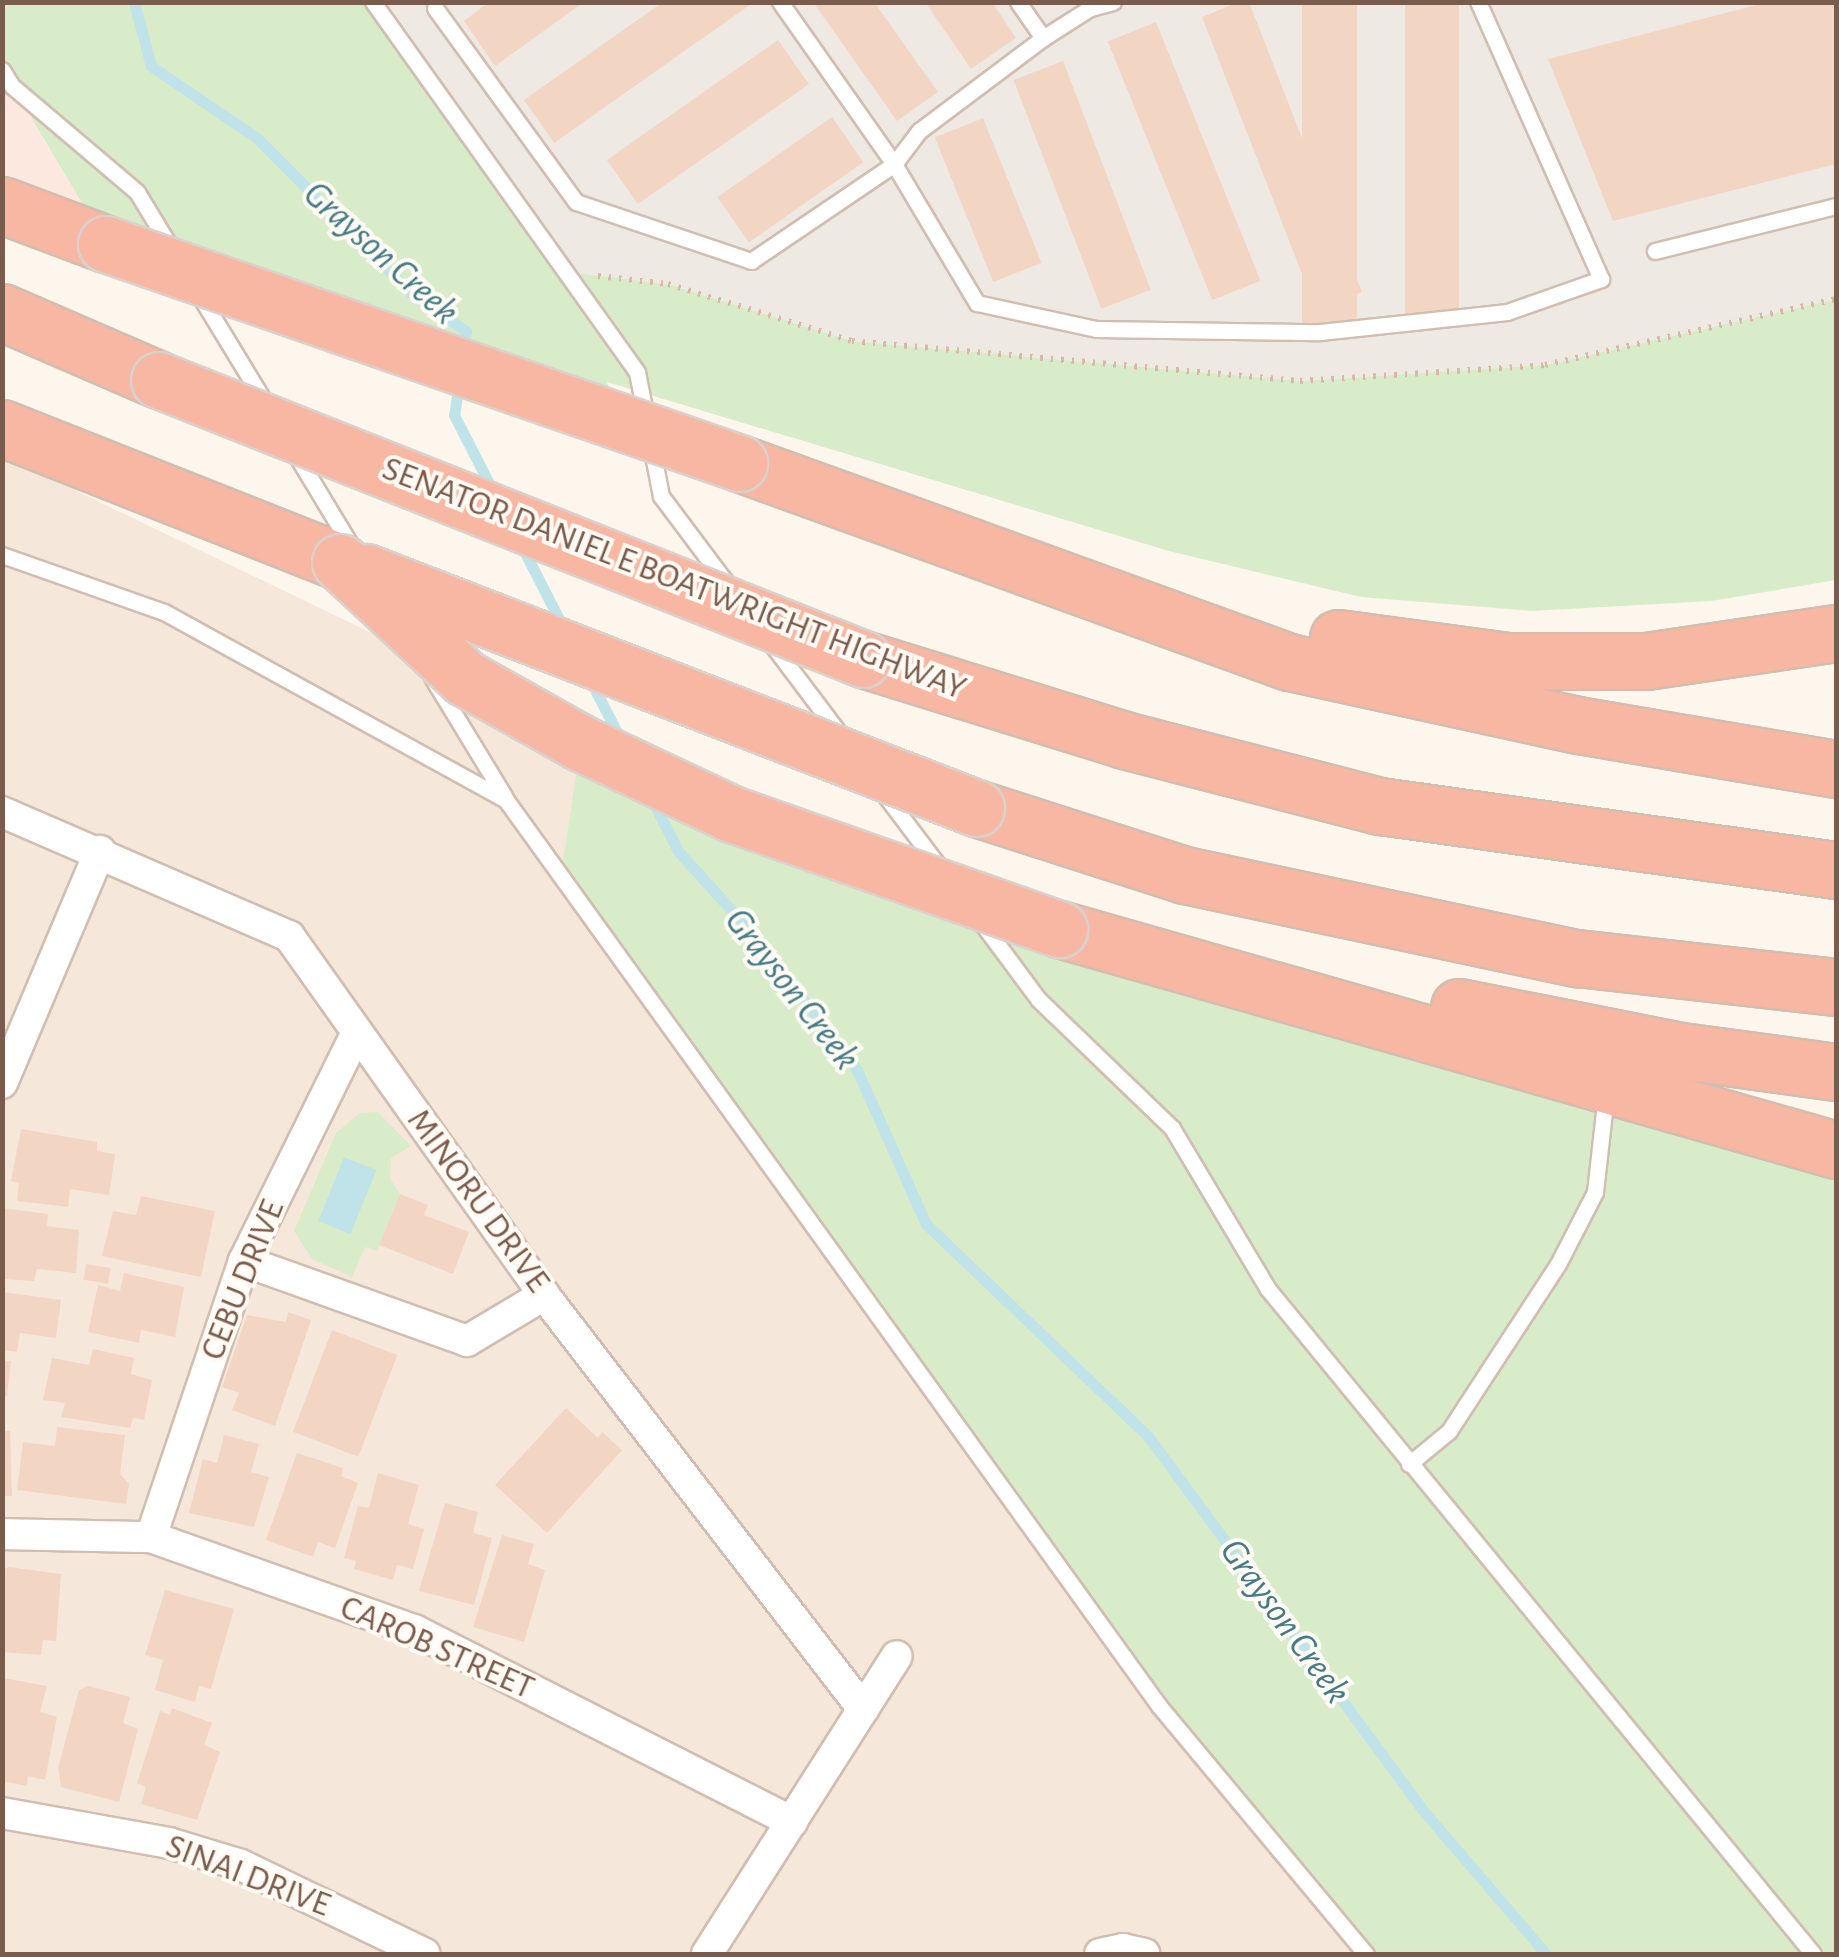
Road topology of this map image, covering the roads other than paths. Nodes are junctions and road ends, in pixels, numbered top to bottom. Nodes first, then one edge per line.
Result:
1 (373, 2) edge
2 (780, 2) edge
3 (1018, 2) edge
4 (1113, 2) edge
5 (1478, 2) edge
6 (436, 4) edge
7 (1043, 38) junction
8 (2, 70) edge
9 (894, 164) junction
10 (2, 205) edge
11 (1836, 206) edge
12 (1655, 251) dead end
13 (2, 312) edge
14 (2, 428) edge
15 (2, 555) edge
16 (340, 562) junction
17 (1071, 583) junction
18 (1836, 633) edge
19 (1836, 769) edge
20 (506, 800) junction
21 (2, 812) edge
22 (100, 851) junction
23 (1836, 870) edge
24 (1836, 988) edge
25 (357, 1032) junction
26 (1607, 1059) junction
27 (1836, 1072) edge
28 (2, 1083) edge
29 (1836, 1150) edge
30 (244, 1261) junction
31 (544, 1295) junction
32 (1409, 1464) junction
33 (2, 1534) edge
34 (150, 1537) junction
35 (897, 1656) dead end
36 (863, 1709) junction
37 (2, 1813) edge
38 (792, 1822) junction
39 (426, 1954) edge
40 (707, 1954) edge
41 (1366, 1954) edge
42 (1812, 1954) edge

1 - 32 lane
2 - 9 lane
3 - 7 lane
4 - 7 lane
5 - 9 lane
6 - 9 lane
7 - 9 lane
8 - 20 lane
10 - 17 highway, bridge
11 - 12 lane
13 - 23 highway, SENATOR DANIEL E BOATWRIGHT HIGHWAY, bridge
14 - 16 highway
15 - 20 lane
16 - 24 highway, bridge
16 - 26 highway, bridge
17 - 18 highway
17 - 19 highway
20 - 41 lane
21 - 22 street, MINORU DRIVE
22 - 25 street, MINORU DRIVE
22 - 28 street
25 - 30 street, CEBU DRIVE
25 - 31 street, MINORU DRIVE
26 - 27 highway
26 - 29 highway
26 - 32 lane
30 - 31 street
30 - 34 street, CEBU DRIVE
31 - 36 street, MINORU DRIVE
32 - 42 lane
33 - 34 street, CAROB STREET
34 - 38 street, CAROB STREET
35 - 36 street
36 - 38 street
37 - 39 street, SINAI DRIVE
38 - 40 street

